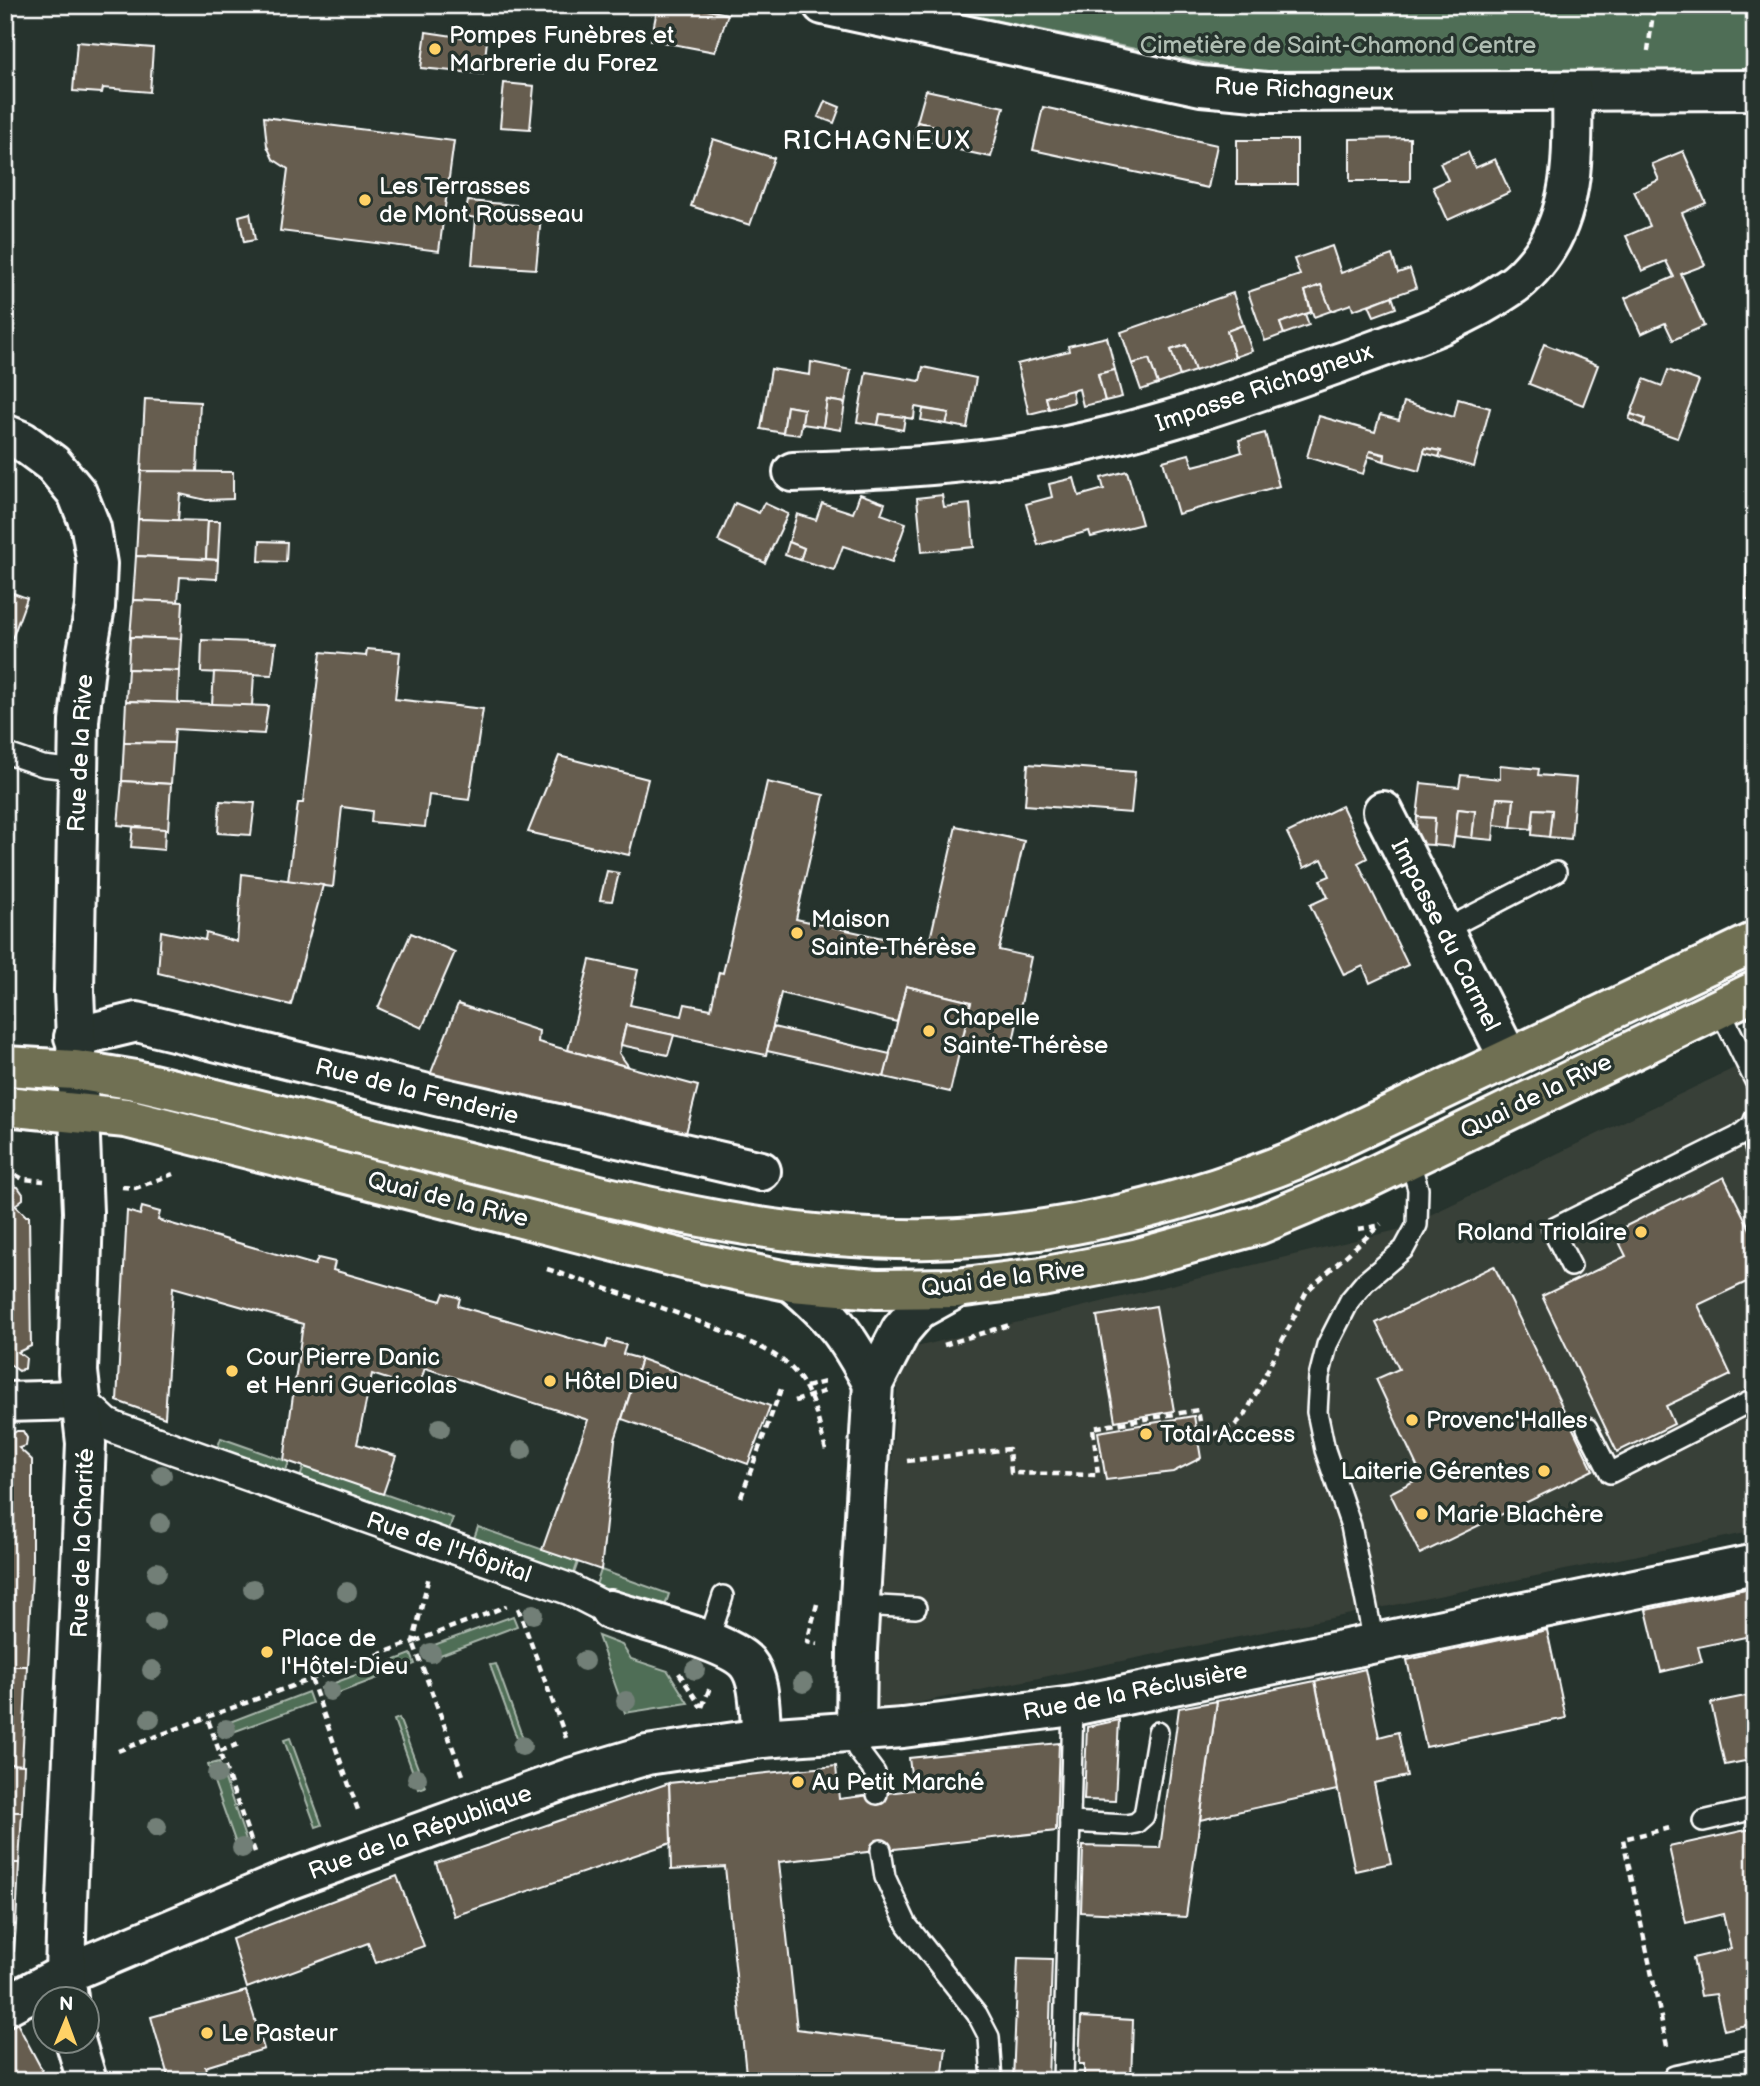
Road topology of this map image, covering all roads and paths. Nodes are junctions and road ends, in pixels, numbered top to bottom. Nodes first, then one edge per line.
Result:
1 (823, 5) edge
2 (1755, 90) edge
3 (1572, 92) junction
4 (5, 434) edge
5 (793, 472) dead end
6 (5, 753) edge
7 (77, 770) junction
8 (1383, 811) dead end
9 (1556, 872) dead end
10 (1444, 930) junction
11 (1755, 942) edge
12 (1755, 991) edge
13 (1719, 1008) junction
14 (75, 1054) junction
15 (1509, 1059) junction
16 (5, 1066) edge
17 (1755, 1081) edge
18 (5, 1106) edge
19 (78, 1112) junction
20 (1753, 1122) edge
21 (1755, 1148) edge
22 (1409, 1157) junction
23 (5, 1169) edge
24 (761, 1171) dead end
25 (178, 1173) dead end
26 (80, 1185) junction
27 (1386, 1222) dead end
28 (1571, 1266) dead end
29 (540, 1267) dead end
30 (792, 1282) junction
31 (957, 1288) junction
32 (873, 1384) junction
33 (806, 1387) dead end
34 (781, 1389) dead end
35 (1755, 1399) edge
36 (81, 1401) junction
37 (5, 1402) edge
38 (1587, 1428) dead end
39 (904, 1461) dead end
40 (741, 1497) dead end
41 (437, 1542) junction
42 (1755, 1564) edge
43 (723, 1596) dead end
44 (860, 1605) junction
45 (907, 1607) dead end
46 (610, 1610) joint
47 (413, 1642) junction
48 (708, 1642) junction
49 (1374, 1643) junction
50 (311, 1679) junction
51 (1073, 1706) junction
52 (207, 1717) junction
53 (1158, 1732) dead end
54 (856, 1733) junction
55 (762, 1738) junction
56 (567, 1742) dead end
57 (239, 1744) dead end
58 (118, 1751) dead end
59 (220, 1751) junction
60 (464, 1779) dead end
61 (877, 1794) dead end
62 (1755, 1809) edge
63 (361, 1818) dead end
64 (1703, 1821) joint
65 (1070, 1822) junction
66 (881, 1850) dead end
67 (256, 1856) dead end
68 (5, 1977) edge
69 (52, 1984) edge
70 (66, 1984) edge
71 (70, 1984) edge
72 (32, 1997) edge
73 (5, 2006) edge
74 (79, 2054) edge
75 (1755, 2059) edge
76 (1674, 2076) joint
77 (87, 2081) edge
78 (992, 2081) edge
79 (1063, 2081) edge

1 - 3 street, Rue Richagneux
2 - 3 street, Rue Richagneux
3 - 5 street, Impasse Richagneux
4 - 7 street, Rue de la Rive
6 - 7 lane
7 - 14 street, Rue de la Rive
8 - 10 street, Impasse du Carmel
9 - 10 lane
10 - 15 street, Impasse du Carmel
11 - 15 main road, Quai de la Rive
12 - 13 main road, Quai de la Rive
13 - 17 lane
13 - 22 main road, Quai de la Rive
14 - 15 main road, Quai de la Rive
14 - 16 main road, Quai de la Rive
14 - 19 street, Rue de la Rive
14 - 24 street, Rue de la Fenderie
18 - 19 main road, Quai de la Rive
19 - 26 street, Rue de la Charité
19 - 30 main road, Quai de la Rive
20 - 21 lane
20 - 28 lane
22 - 31 main road, Quai de la Rive
22 - 49 lane
23 - 26 path
25 - 26 path
26 - 36 street, Rue de la Charité
27 - 39 path
29 - 33 path
30 - 31 main road, Quai de la Rive
30 - 32 street
31 - 32 street
32 - 44 street
34 - 40 path
35 - 38 lane
36 - 37 street
36 - 41 street, Rue de l'Hôpital
36 - 70 street, Rue de la Charité
41 - 46 street, Rue de l'Hôpital
41 - 47 path
42 - 49 street, Rue de la Réclusière
43 - 48 lane
44 - 45 lane
44 - 54 street
46 - 48 street, Rue de l'Hôpital
47 - 50 path
47 - 56 path
47 - 60 path
48 - 55 street, Rue de l'Hôpital
49 - 51 street, Rue de la Réclusière
50 - 52 path
50 - 63 path
51 - 54 street, Rue de la Réclusière
51 - 65 lane
52 - 58 path
52 - 59 path
53 - 65 lane
54 - 55 street, Rue de la République
54 - 61 lane
55 - 71 street, Rue de la République
57 - 59 path
59 - 67 path
62 - 64 lane
64 - 76 path
65 - 79 lane
66 - 78 lane
68 - 69 street
72 - 73 street, Rue de la République
74 - 77 street
75 - 76 lane

